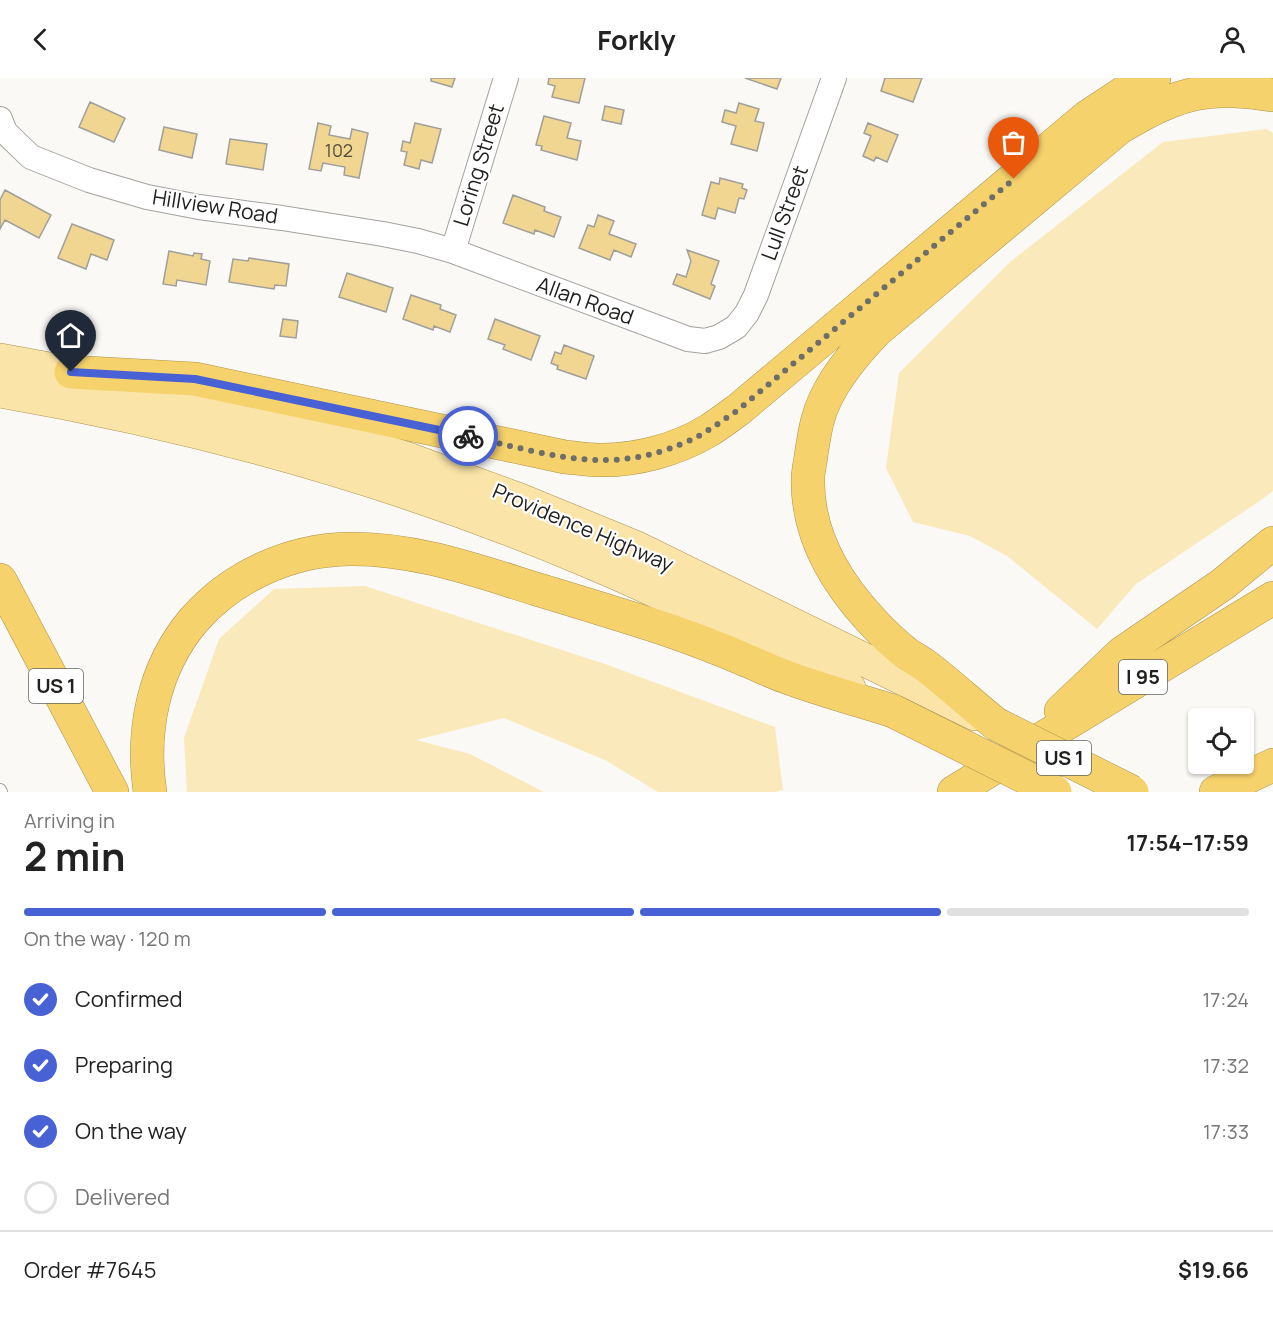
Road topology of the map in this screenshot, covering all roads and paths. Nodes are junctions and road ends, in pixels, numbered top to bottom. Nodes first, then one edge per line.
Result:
1 (506, 78) edge
2 (834, 78) edge
3 (1154, 78) edge
4 (1273, 95) edge
5 (0, 119) edge
6 (453, 251) junction
7 (719, 337) joint
8 (0, 360) edge
9 (71, 372) junction
10 (0, 391) edge
11 (1273, 543) edge
12 (0, 580) edge
13 (1273, 598) edge
14 (954, 698) junction
15 (893, 711) junction
16 (1013, 756) junction
17 (1273, 765) edge
18 (1221, 790) edge
19 (112, 792) edge
20 (150, 792) edge
21 (954, 792) edge
22 (1055, 792) edge
23 (1132, 792) edge

1 - 6 street, Loring Street
2 - 7 street, Lull Street
3 - 9 highway
4 - 14 highway
5 - 6 street, Hillview Road
6 - 7 street, Allan Road
8 - 9 main road, Providence Highway
9 - 14 main road, Providence Highway
10 - 15 main road, Providence Highway
11 - 16 highway
12 - 19 highway, US 1
13 - 16 highway, I 95
14 - 23 highway, US 1, bridge
15 - 20 highway
15 - 22 highway, Providence Highway, bridge
16 - 21 highway, I 95
17 - 18 highway

